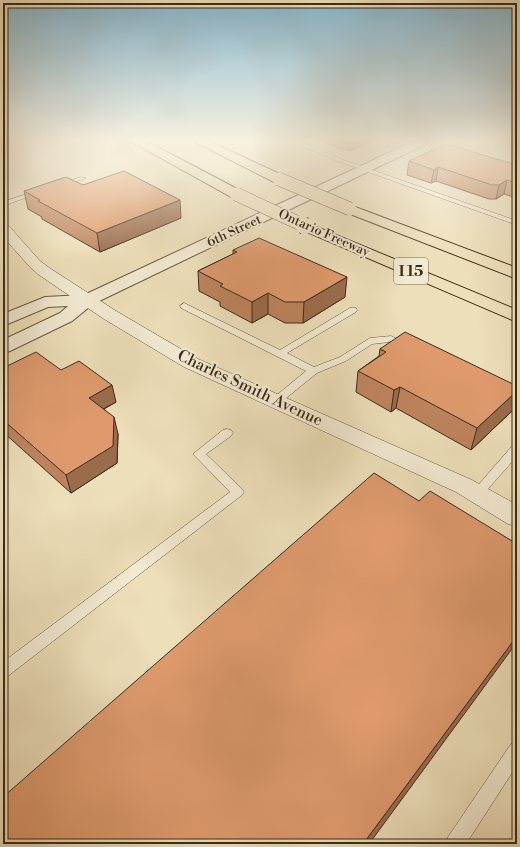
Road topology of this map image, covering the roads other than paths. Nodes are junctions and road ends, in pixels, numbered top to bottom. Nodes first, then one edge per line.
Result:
1 (75, 181) edge
2 (211, 181) edge
3 (283, 181) edge
4 (341, 181) edge
5 (399, 181) edge
6 (54, 187) edge
7 (46, 190) edge
8 (3, 204) edge
9 (515, 220) edge
10 (3, 228) edge
11 (517, 274) edge
12 (87, 300) junction
13 (184, 306) dead end
14 (353, 310) dead end
15 (517, 317) edge
16 (3, 320) edge
17 (3, 347) edge
18 (412, 349) edge
19 (281, 353) junction
20 (313, 371) junction
21 (276, 401) junction
22 (228, 433) dead end
23 (517, 448) edge
24 (477, 494) junction
25 (517, 517) edge
26 (3, 671) edge
27 (517, 750) edge
28 (456, 844) edge

1 - 6 lane
2 - 15 highway, Ontario Freeway / I 15, bridge
3 - 11 highway, Ontario Freeway / I 15, bridge
4 - 12 street, 6th Street
5 - 9 lane
7 - 8 lane
10 - 12 street, Charles Smith Avenue
12 - 16 street, 6th Street
12 - 17 street, 6th Street
12 - 21 street, Charles Smith Avenue
13 - 19 lane
14 - 19 lane
18 - 20 lane
19 - 20 lane
20 - 21 lane
21 - 24 street, Charles Smith Avenue
22 - 26 lane
23 - 24 lane
24 - 25 street, Charles Smith Avenue
27 - 28 lane

